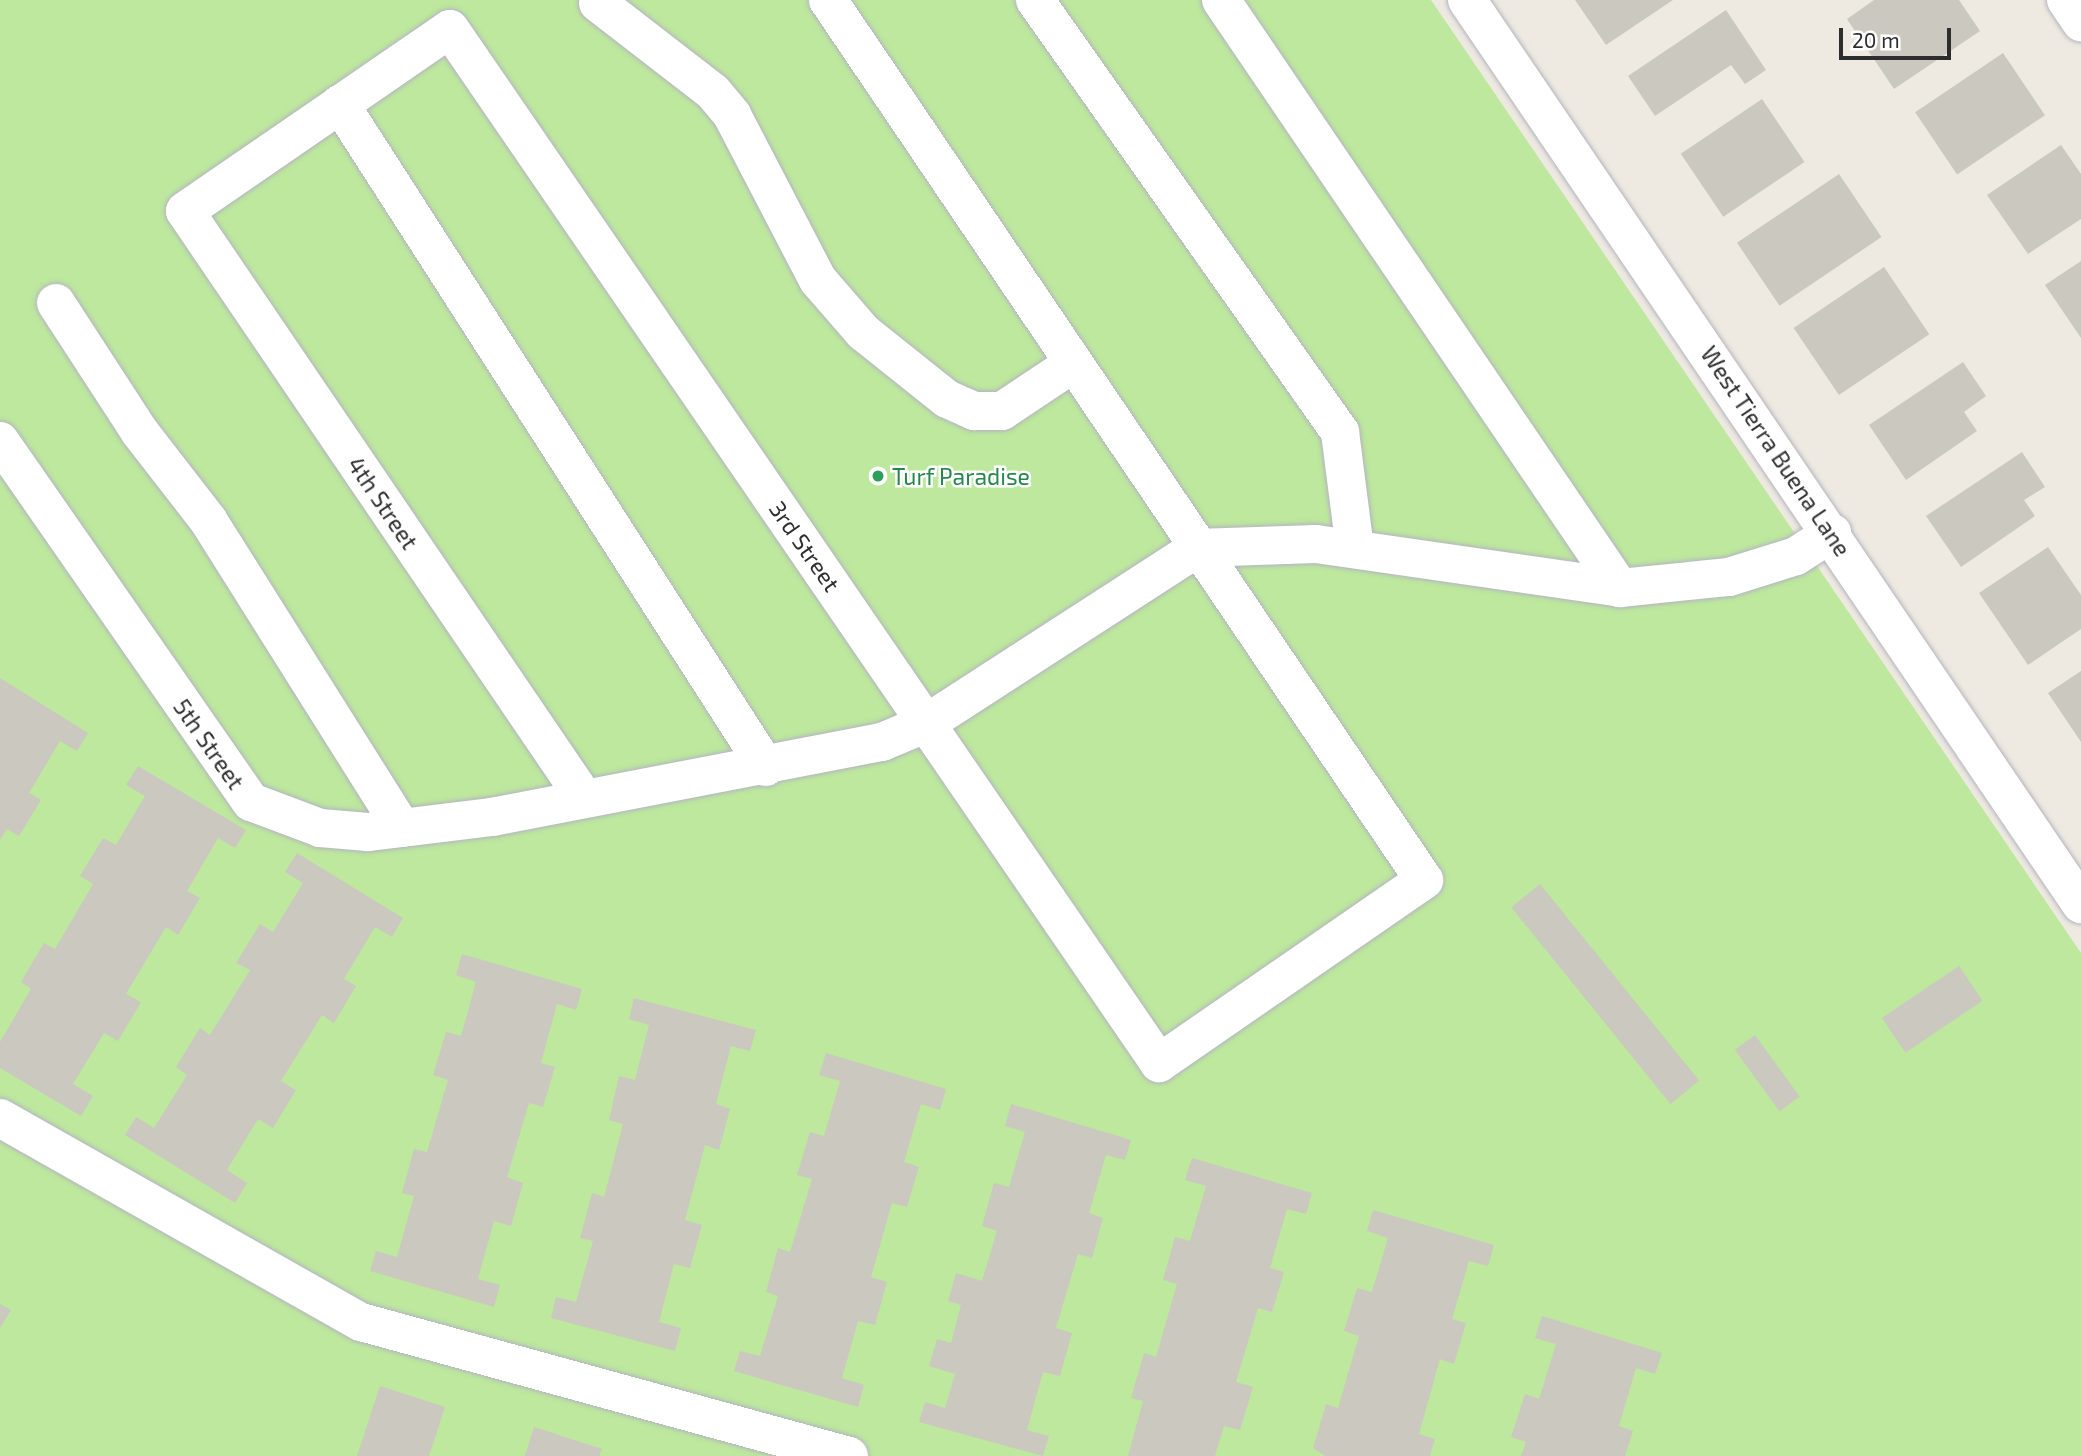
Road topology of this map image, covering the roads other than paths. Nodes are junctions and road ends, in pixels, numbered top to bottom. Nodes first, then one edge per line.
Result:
1 (828, 0) edge
2 (1035, 0) edge
3 (1221, 0) edge
4 (1467, 0) edge
5 (598, 3) dead end
6 (340, 104) junction
7 (56, 303) dead end
8 (1071, 365) junction
9 (0, 441) edge
10 (1832, 533) junction
11 (1197, 548) junction
12 (1355, 549) junction
13 (1620, 588) junction
14 (927, 723) junction
15 (766, 767) junction
16 (582, 795) junction
17 (402, 828) junction
18 (2081, 904) edge
19 (0, 1118) edge
20 (849, 1456) edge

1 - 8 street
2 - 12 street
3 - 13 street
4 - 10 street, West Tierra Buena Lane
5 - 8 street
6 - 14 street, 3rd Street
6 - 15 street
6 - 16 street, 4th Street
7 - 17 street
8 - 11 street
9 - 17 street, 5th Street
10 - 13 street
10 - 18 street, West Tierra Buena Lane
11 - 12 street
11 - 14 street, 5th Street
11 - 14 street, 3rd Street
12 - 13 street
14 - 15 street, 5th Street
15 - 16 street, 5th Street
16 - 17 street, 5th Street
19 - 20 street

